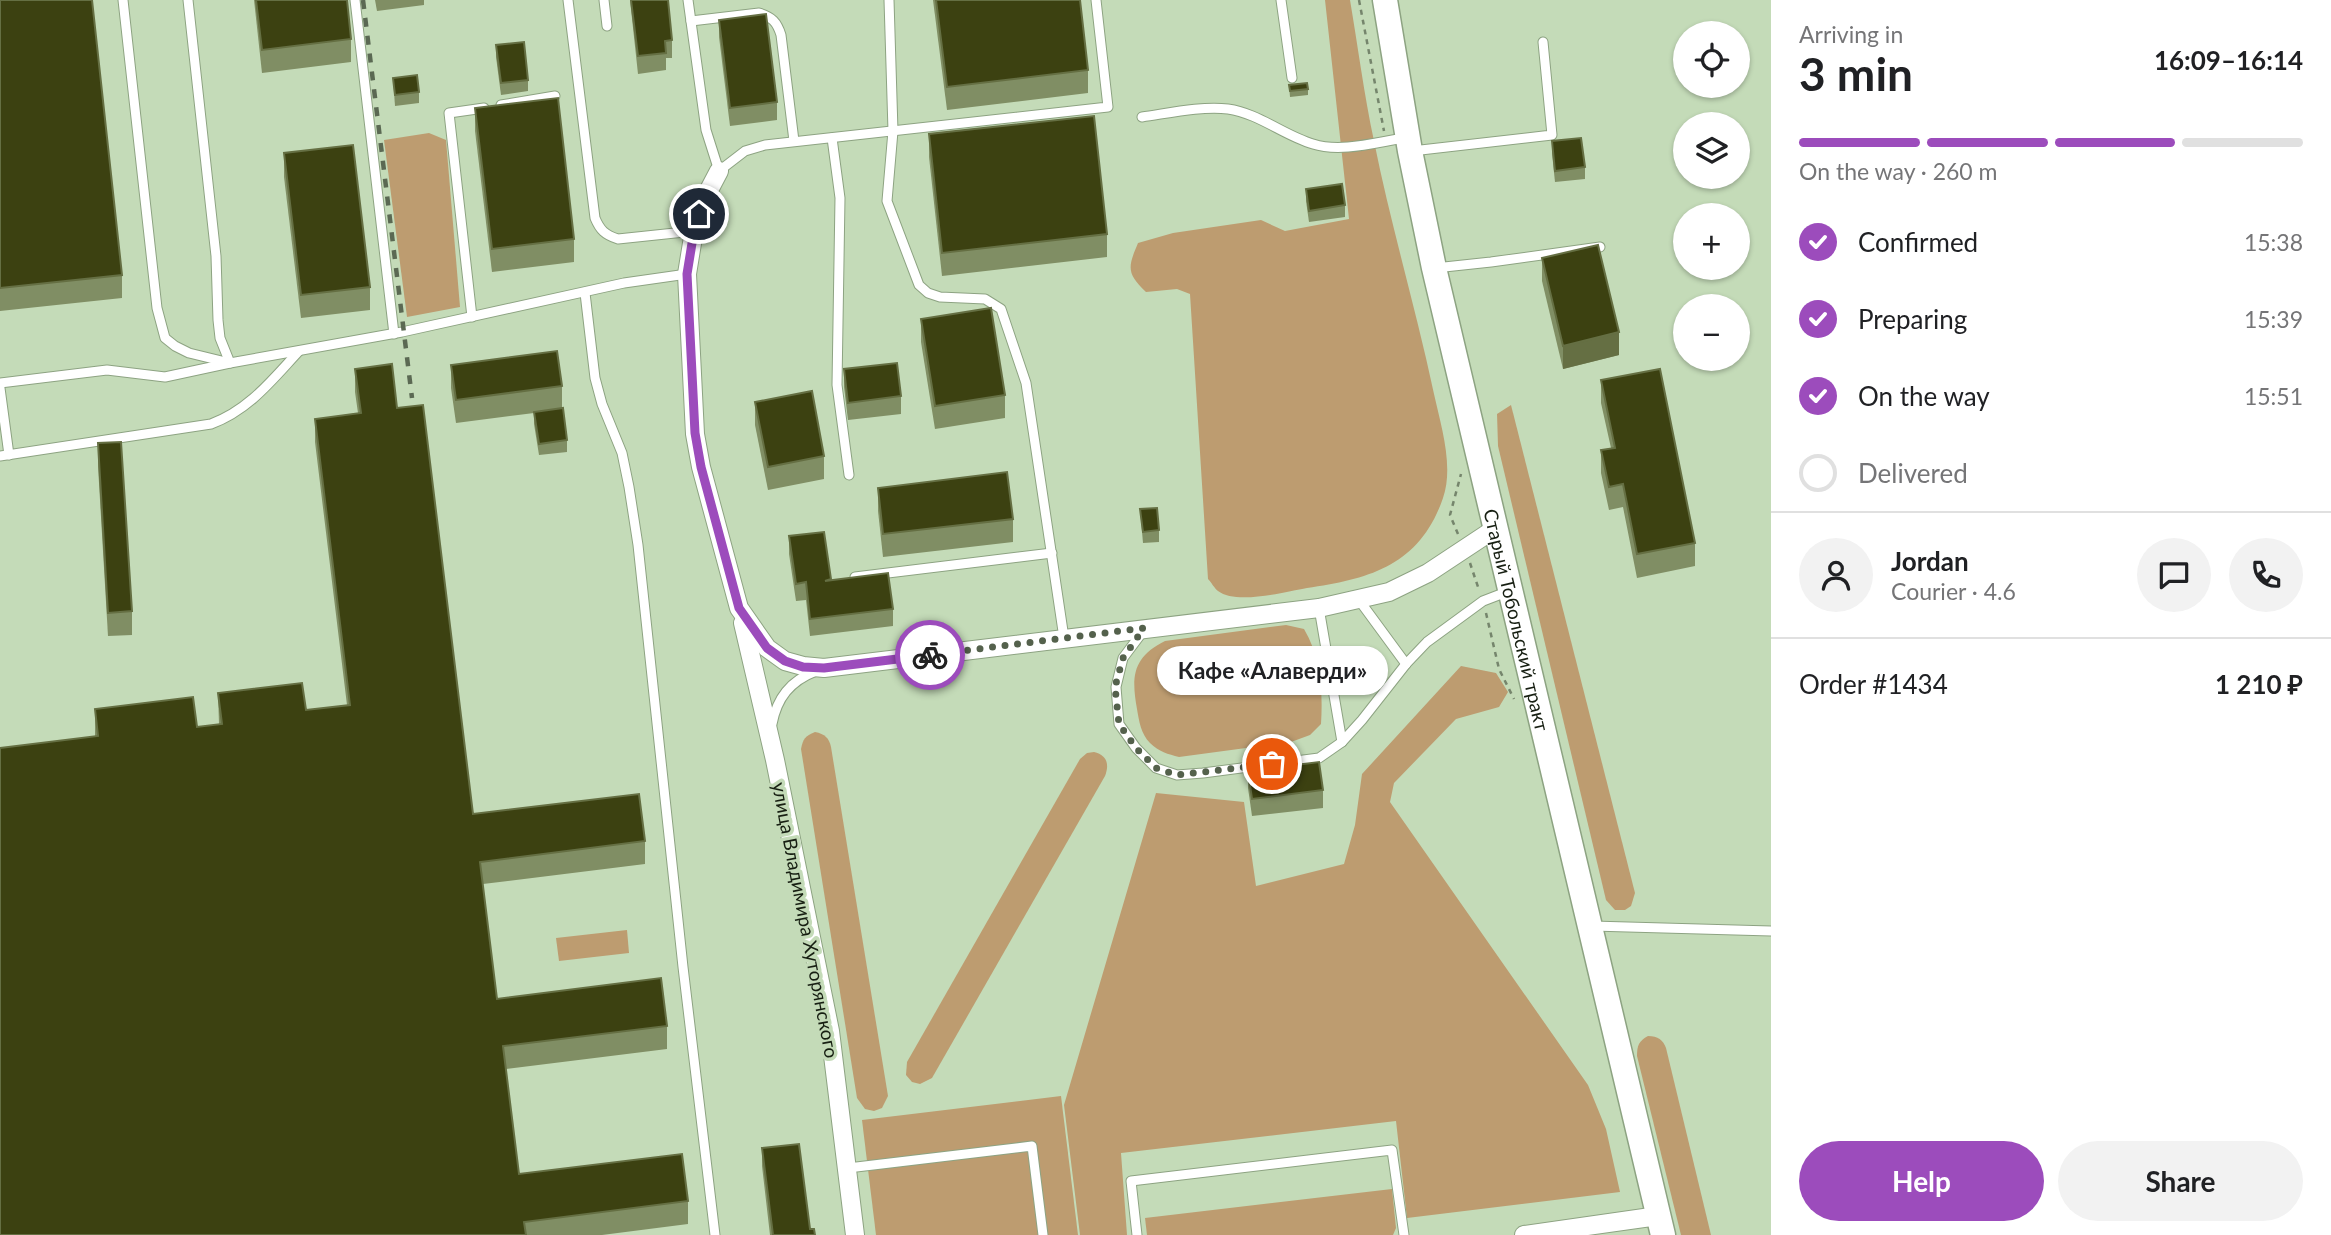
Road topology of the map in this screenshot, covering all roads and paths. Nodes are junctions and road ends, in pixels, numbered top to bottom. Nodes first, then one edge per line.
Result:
1 (123, 0) edge
2 (188, 0) edge
3 (355, 0) edge
4 (568, 0) edge
5 (604, 0) edge
6 (688, 0) edge
7 (889, 0) edge
8 (1096, 0) edge
9 (1281, 0) edge
10 (1385, 0) edge
11 (691, 21) junction
12 (607, 26) dead end
13 (1543, 42) dead end
14 (1292, 78) dead end
15 (555, 96) edge
16 (1142, 117) dead end
17 (893, 131) junction
18 (832, 138) junction
19 (794, 141) junction
20 (1409, 145) junction
21 (719, 171) junction
22 (694, 231) junction
23 (1600, 247) edge
24 (1434, 268) junction
25 (687, 274) junction
26 (585, 293) junction
27 (471, 317) junction
28 (394, 334) junction
29 (299, 351) junction
30 (230, 363) junction
31 (0, 385) edge
32 (5, 455) edge
33 (849, 475) dead end
34 (1496, 528) junction
35 (1052, 553) junction
36 (855, 577) edge
37 (1510, 590) junction
38 (1359, 600) junction
39 (739, 608) junction
40 (1319, 608) junction
41 (1144, 628) junction
42 (1064, 638) junction
43 (1406, 664) junction
44 (824, 668) junction
45 (770, 735) junction
46 (1342, 742) junction
47 (1590, 926) junction
48 (1771, 931) edge
49 (848, 1168) junction
50 (1661, 1226) edge
51 (715, 1235) edge
52 (855, 1235) edge
53 (1043, 1235) edge
54 (1137, 1235) edge
55 (1404, 1235) edge
56 (1524, 1235) edge

1 - 30 lane
2 - 30 lane
3 - 28 lane
4 - 22 lane
5 - 12 lane
6 - 11 lane
7 - 17 lane
8 - 17 lane
9 - 14 lane
10 - 20 street, Старый Тобольский тракт
11 - 19 lane
11 - 21 lane
13 - 20 lane
15 - 27 lane
16 - 20 lane
17 - 18 lane
17 - 35 lane
18 - 19 lane
18 - 33 lane
19 - 21 lane
20 - 24 street, Старый Тобольский тракт
21 - 22 street, улица Владимира Хуторянского
22 - 25 street, улица Владимира Хуторянского
23 - 24 lane
24 - 34 street, Старый Тобольский тракт
25 - 26 lane
25 - 39 street, улица Владимира Хуторянского
26 - 27 lane
26 - 51 lane
27 - 28 lane
28 - 29 lane
29 - 30 lane
29 - 32 lane
30 - 31 lane
31 - 32 lane
34 - 37 street, Старый Тобольский тракт
34 - 38 street, улица Владимира Хуторянского
35 - 36 lane
35 - 42 lane
37 - 43 lane
37 - 47 street, Старый Тобольский тракт
38 - 40 street, улица Владимира Хуторянского
38 - 43 lane
39 - 44 street, улица Владимира Хуторянского
39 - 45 street, улица Владимира Хуторянского
40 - 41 street, улица Владимира Хуторянского
40 - 46 lane
41 - 42 street, улица Владимира Хуторянского
41 - 46 lane
42 - 44 street, улица Владимира Хуторянского
43 - 46 lane
44 - 45 lane
45 - 49 street, улица Владимира Хуторянского
47 - 48 lane
47 - 50 street, Старый Тобольский тракт
49 - 52 street, улица Владимира Хуторянского
49 - 53 lane
50 - 56 street
54 - 55 lane

